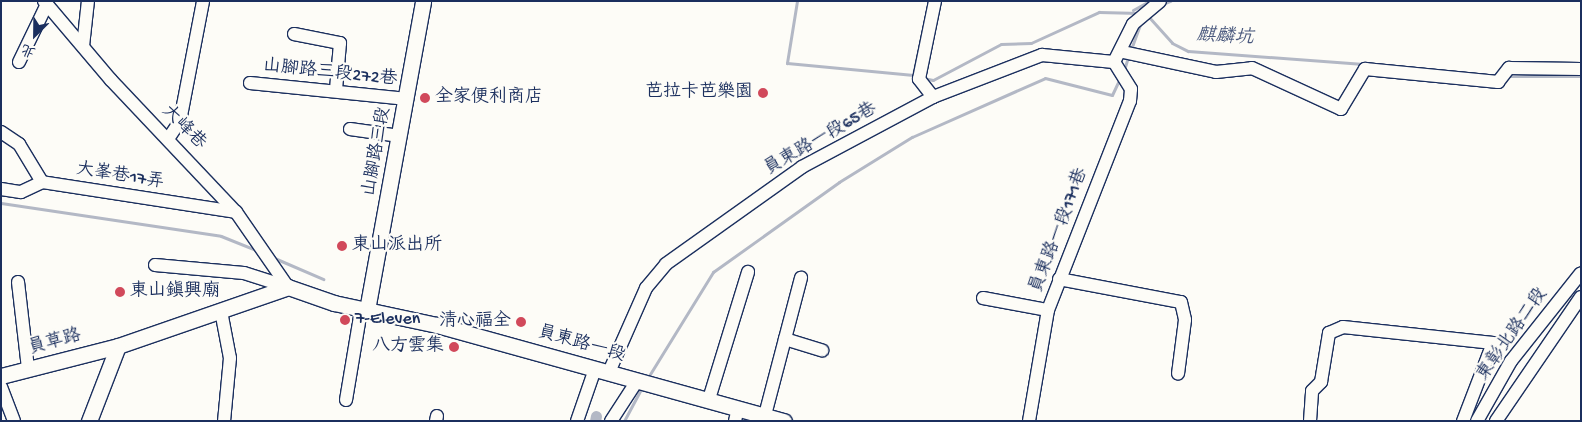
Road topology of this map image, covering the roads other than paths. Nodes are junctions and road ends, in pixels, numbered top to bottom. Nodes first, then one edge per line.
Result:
1 (88, 1) edge
2 (203, 1) edge
3 (423, 1) edge
4 (936, 1) edge
5 (1160, 1) edge
6 (45, 3) edge
7 (294, 34) dead end
8 (83, 46) junction
9 (1123, 52) junction
10 (19, 62) dead end
11 (1114, 62) junction
12 (1581, 69) edge
13 (250, 83) dead end
14 (336, 90) junction
15 (933, 97) junction
16 (406, 99) junction
17 (350, 129) dead end
18 (1, 132) edge
19 (400, 136) junction
20 (168, 139) junction
21 (42, 182) junction
22 (1, 189) edge
23 (236, 212) junction
24 (155, 265) dead end
25 (748, 272) dead end
26 (1581, 273) edge
27 (801, 278) dead end
28 (1059, 279) junction
29 (18, 282) dead end
30 (288, 287) junction
31 (1581, 297) edge
32 (983, 298) dead end
33 (221, 310) junction
34 (367, 310) junction
35 (1048, 310) junction
36 (785, 339) junction
37 (118, 346) junction
38 (822, 350) dead end
39 (28, 369) junction
40 (602, 371) junction
41 (1178, 374) dead end
42 (1, 376) edge
43 (637, 381) junction
44 (1, 387) edge
45 (709, 399) junction
46 (346, 400) dead end
47 (736, 414) edge
48 (765, 415) junction
49 (14, 421) edge
50 (89, 421) edge
51 (224, 421) edge
52 (577, 421) edge
53 (611, 421) edge
54 (784, 421) edge
55 (1029, 421) edge
56 (1310, 421) edge
57 (1463, 421) edge
58 (1477, 421) edge
59 (1496, 421) edge

1 - 8 street
2 - 20 street
3 - 16 main road, 山腳路三段
4 - 15 street
5 - 9 street
6 - 8 street, 大峰巷
6 - 10 street
7 - 14 street
8 - 20 street, 大峰巷
9 - 11 street
9 - 12 street
11 - 15 street, 員東路一段65巷
11 - 28 street, 員東路一段171巷
13 - 14 street, 山腳路三段272巷
14 - 16 street, 山腳路三段272巷
15 - 40 street, 員東路一段65巷
16 - 19 main road, 山腳路三段
17 - 19 street
18 - 21 street
19 - 34 main road, 山腳路三段
20 - 23 street, 大峰巷
21 - 22 street
21 - 23 street, 大峯巷17弄
23 - 30 street, 大峰巷
24 - 30 street
25 - 45 street
26 - 58 street, 東彰北路二段
27 - 36 street
28 - 35 street, 員東路一段171巷
28 - 41 street
29 - 39 street
30 - 33 main road, 員草路
30 - 34 main road, 員東路一段
31 - 59 street, 東彰北路二段
32 - 35 street
33 - 37 main road, 員草路
33 - 51 street
34 - 40 main road, 員東路一段
34 - 46 street
35 - 55 street, 員東路一段171巷
36 - 38 street
36 - 48 street
37 - 39 main road, 員草路
37 - 50 main road
39 - 42 main road, 員草路
40 - 43 main road, 員東路一段
40 - 52 street, 員東路一段65巷
43 - 45 main road, 員東路一段
43 - 53 street
44 - 49 street
45 - 47 main road, 員東路一段
47 - 48 main road, 員東路一段
48 - 54 main road, 員東路一段
56 - 57 street

